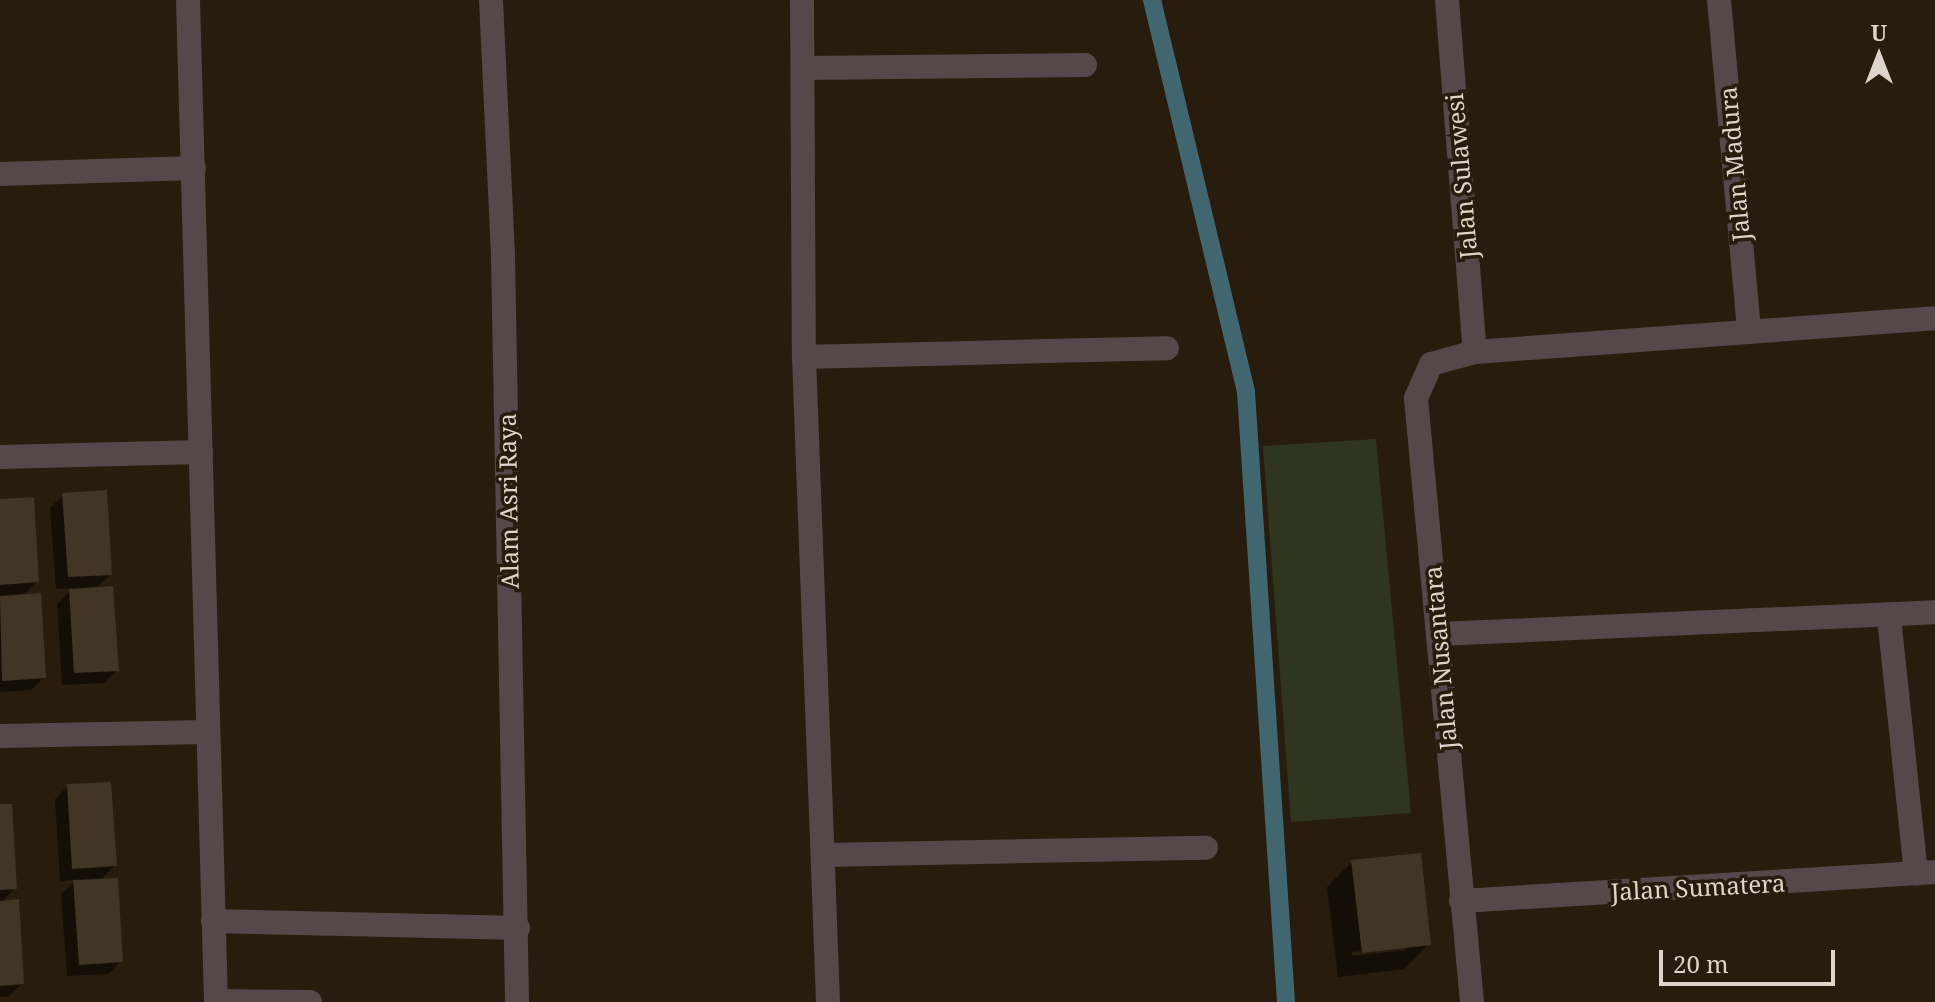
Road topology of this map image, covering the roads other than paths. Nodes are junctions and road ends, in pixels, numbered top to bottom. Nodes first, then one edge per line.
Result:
1 (188, 0) edge
2 (491, 0) edge
3 (802, 0) edge
4 (1447, 0) edge
5 (1719, 0) edge
6 (1085, 65) dead end
7 (803, 68) junction
8 (194, 168) junction
9 (0, 174) edge
10 (1935, 318) edge
11 (1749, 328) junction
12 (1167, 348) dead end
13 (1475, 352) junction
14 (804, 357) junction
15 (201, 452) junction
16 (0, 457) edge
17 (1935, 612) edge
18 (1889, 617) junction
19 (1438, 634) junction
20 (207, 732) junction
21 (0, 736) edge
22 (1206, 848) dead end
23 (825, 855) junction
24 (1926, 873) edge
25 (1461, 901) junction
26 (213, 921) junction
27 (518, 928) junction
28 (216, 1001) edge
29 (310, 1002) edge
30 (517, 1002) edge
31 (828, 1002) edge
32 (1472, 1002) edge

1 - 8 street
2 - 27 street, Alam Asri Raya
3 - 7 street
4 - 13 street, Jalan Sulawesi
5 - 11 street, Jalan Madura
6 - 7 street
7 - 14 street
8 - 9 street
8 - 15 street
10 - 11 street
11 - 13 street
12 - 14 street
13 - 19 street, Jalan Nusantara
14 - 23 street
15 - 16 street
15 - 20 street
17 - 18 street
18 - 19 street
18 - 24 street
19 - 25 street, Jalan Nusantara
20 - 21 street
20 - 26 street
22 - 23 street
23 - 31 street
24 - 25 street, Jalan Sumatera
25 - 32 street, Jalan Nusantara
26 - 27 street
26 - 28 street
27 - 30 street, Alam Asri Raya
28 - 29 street

